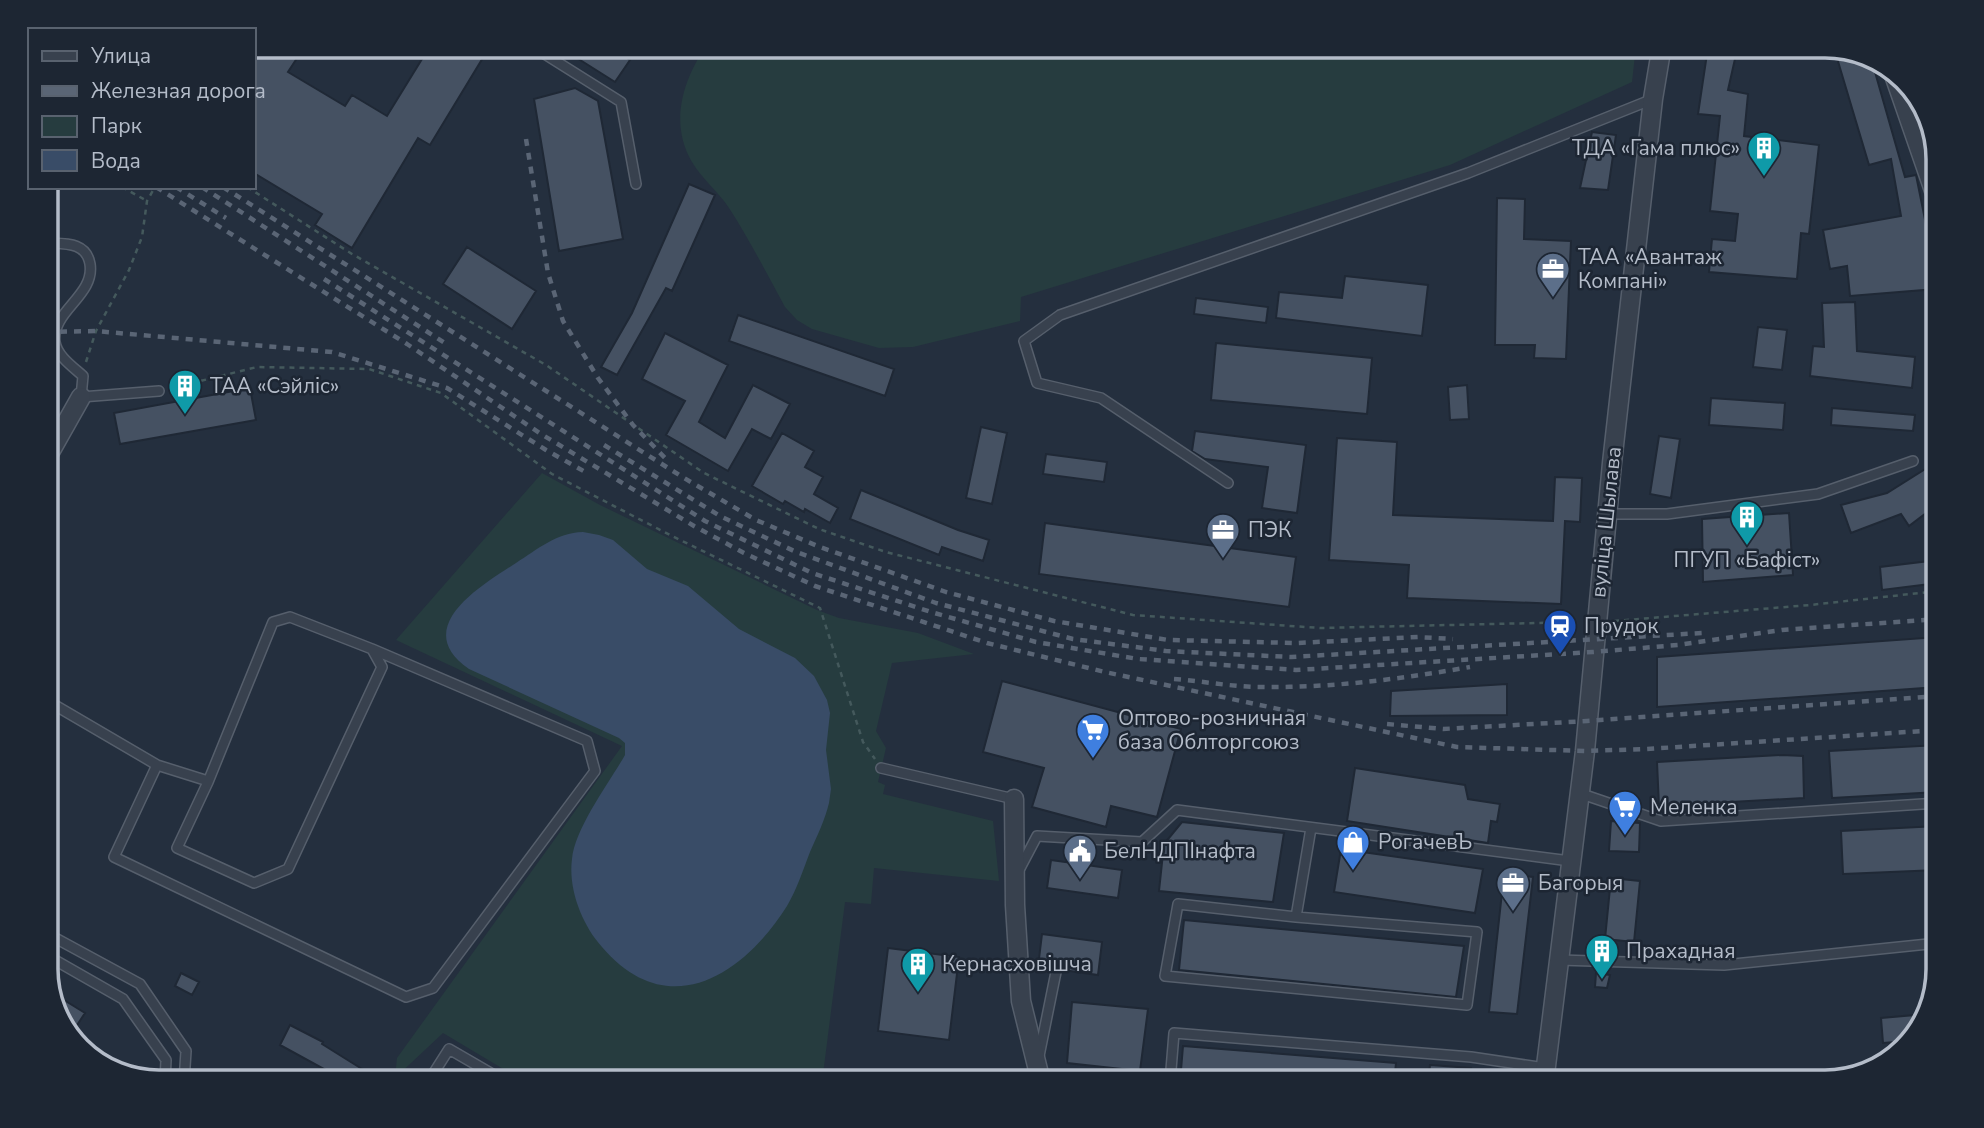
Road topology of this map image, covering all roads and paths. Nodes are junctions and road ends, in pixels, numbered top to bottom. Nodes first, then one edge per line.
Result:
1 (551, 58) edge
2 (1660, 58) edge
3 (1901, 92) edge
4 (1653, 99) junction
5 (1926, 167) edge
6 (636, 184) dead end
7 (126, 189) edge
8 (154, 189) edge
9 (250, 189) edge
10 (147, 201) junction
11 (58, 244) edge
12 (58, 326) edge
13 (58, 349) edge
14 (83, 376) junction
15 (159, 391) joint
16 (81, 397) junction
17 (58, 438) edge
18 (1913, 461) dead end
19 (1228, 483) dead end
20 (1608, 514) junction
21 (1926, 592) edge
22 (1596, 622) junction
23 (372, 649) junction
24 (58, 707) edge
25 (157, 765) junction
26 (881, 768) joint
27 (208, 781) junction
28 (1579, 793) junction
29 (1014, 799) joint
30 (1926, 804) edge
31 (1311, 828) junction
32 (1570, 861) junction
33 (1016, 876) junction
34 (1296, 917) junction
35 (58, 940) edge
36 (1926, 944) edge
37 (1557, 960) junction
38 (58, 962) edge
39 (1056, 972) dead end
40 (1038, 1061) junction
41 (166, 1070) edge
42 (185, 1070) edge
43 (436, 1070) edge
44 (484, 1070) edge
45 (1039, 1070) edge
46 (1171, 1070) edge
47 (1522, 1070) edge
48 (1545, 1070) edge

1 - 6 lane
2 - 4 street, вуліца Шылава
3 - 5 street
4 - 19 lane
4 - 20 street, вуліца Шылава
7 - 10 path
8 - 10 path
9 - 22 path
10 - 14 path
11 - 12 lane
13 - 14 lane
14 - 16 lane
15 - 16 lane
15 - 26 path
16 - 17 street
18 - 20 lane
20 - 22 street, вуліца Шылава
21 - 22 path
22 - 28 street, вуліца Шылава
23 - 25 lane
23 - 27 lane
23 - 27 lane
24 - 25 lane
25 - 27 lane
26 - 29 lane
28 - 30 lane
28 - 32 street, вуліца Шылава
29 - 33 street
31 - 32 lane
31 - 33 lane
31 - 34 lane
32 - 37 street, вуліца Шылава
33 - 40 street
34 - 34 lane
35 - 42 lane
36 - 37 lane
37 - 48 street, вуліца Шылава
38 - 41 lane
39 - 40 lane
40 - 45 street
43 - 44 lane
46 - 47 lane

